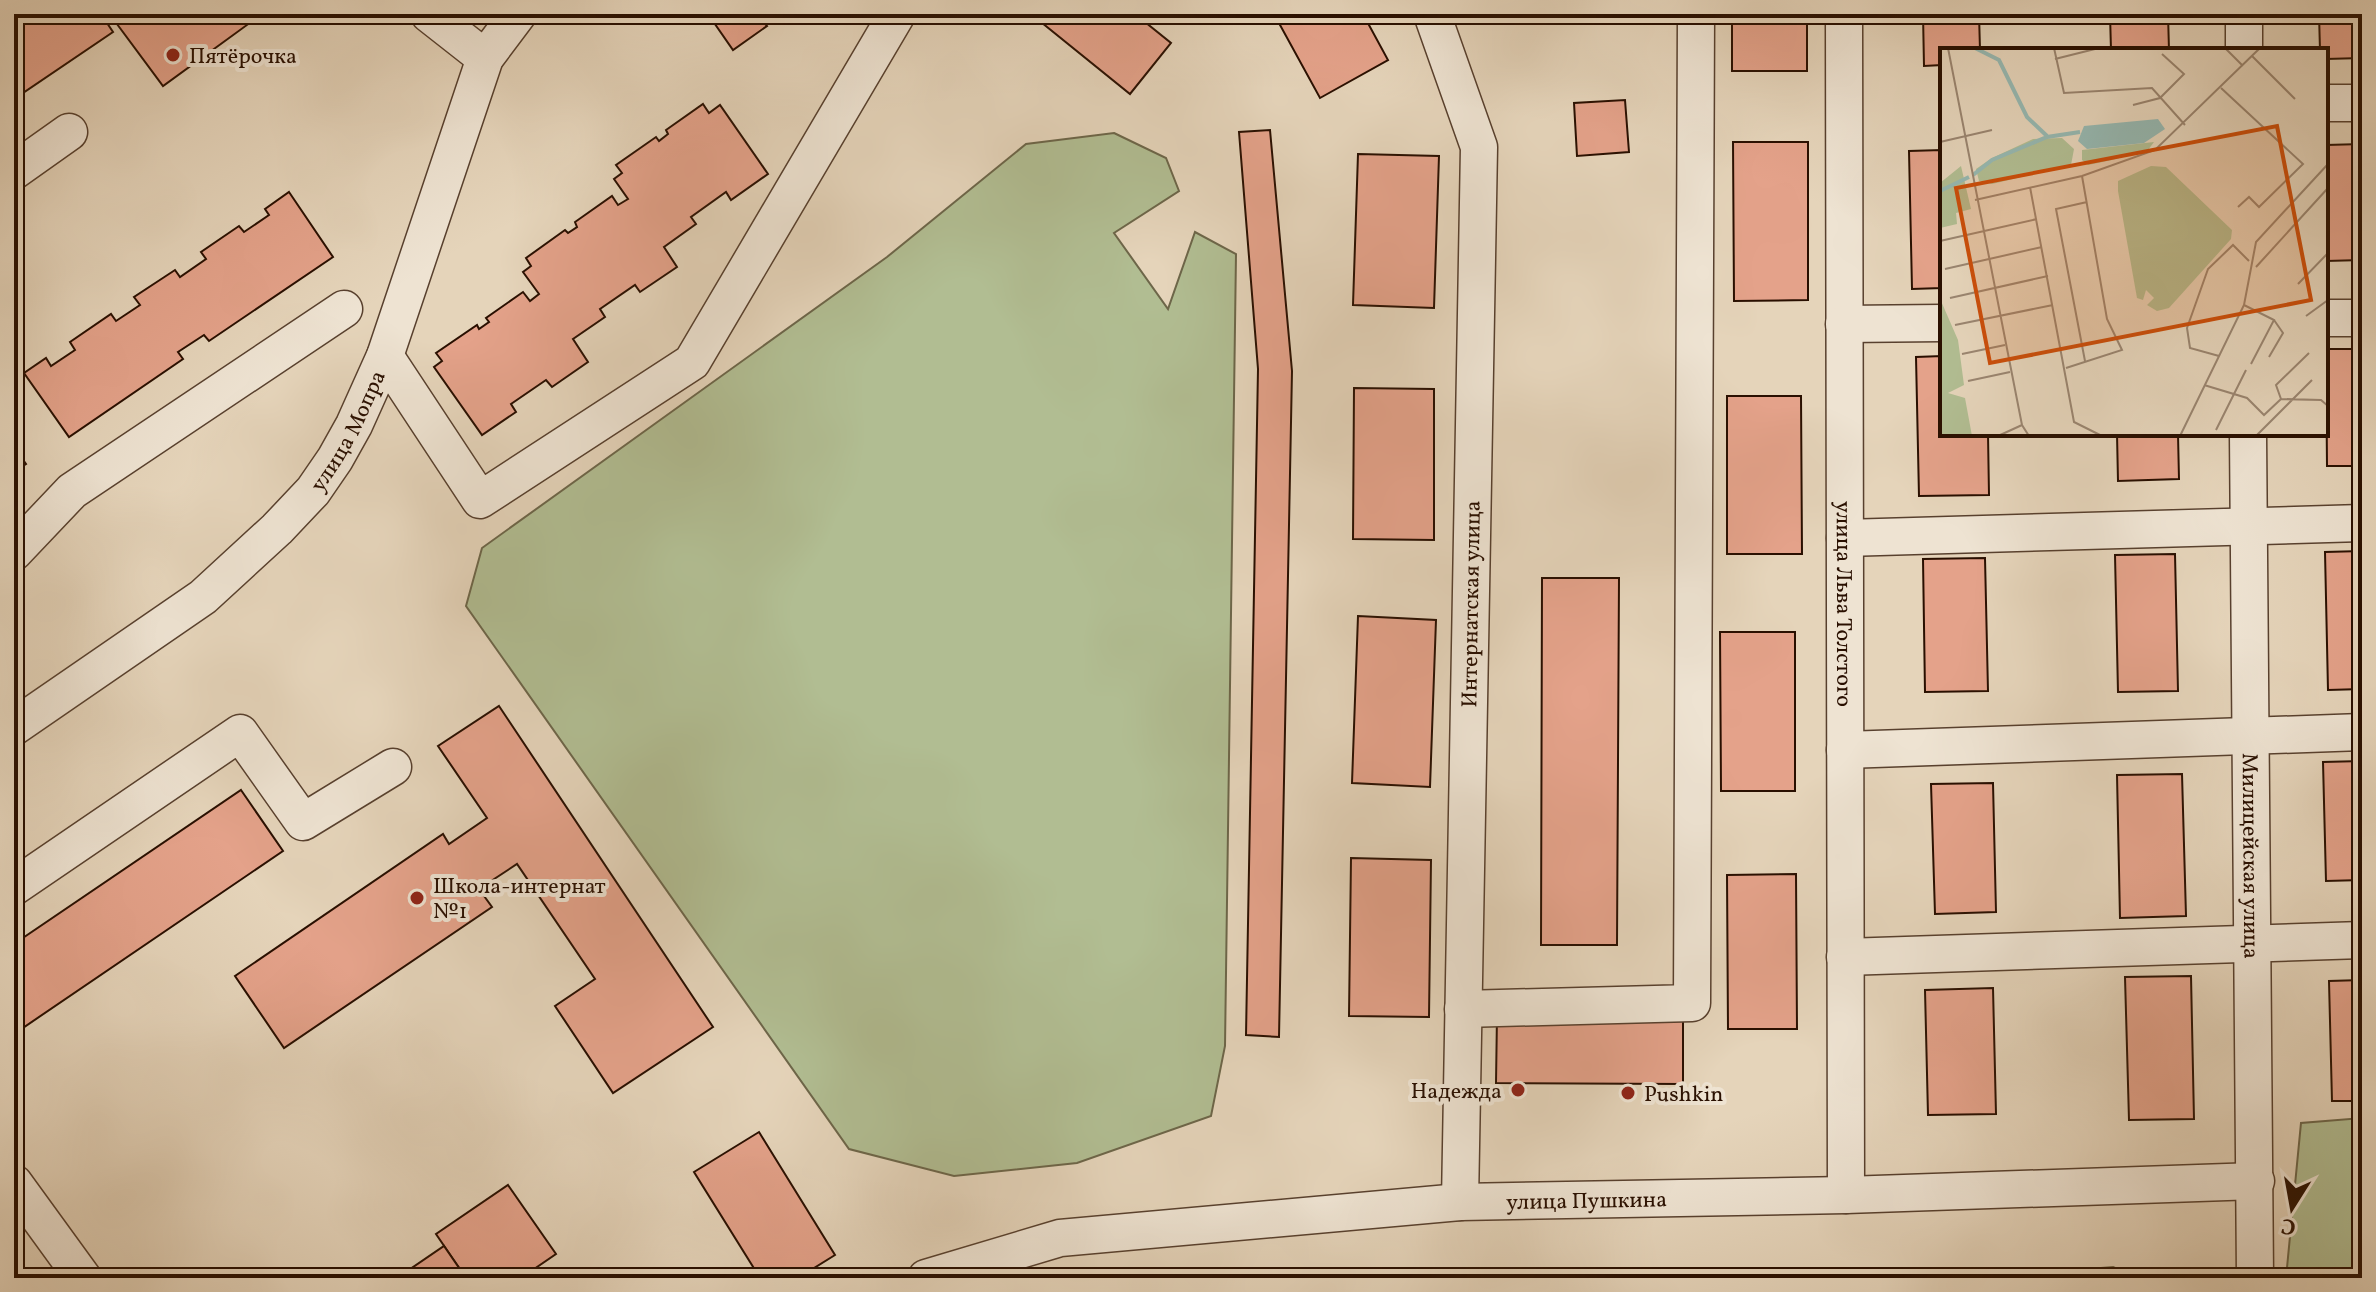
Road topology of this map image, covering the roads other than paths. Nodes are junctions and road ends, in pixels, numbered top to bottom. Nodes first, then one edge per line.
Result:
1 (429, 14) edge
2 (518, 14) edge
3 (897, 14) edge
4 (1432, 14) edge
5 (1696, 14) edge
6 (1844, 14) edge
7 (2244, 14) edge
8 (2244, 48) edge
9 (485, 58) junction
10 (2328, 103) edge
11 (2362, 103) edge
12 (69, 132) dead end
13 (14, 171) edge
14 (344, 309) dead end
15 (2328, 318) edge
16 (2362, 318) edge
17 (1940, 323) edge
18 (1844, 324) junction
19 (385, 356) junction
20 (2248, 436) edge
21 (2362, 523) edge
22 (2249, 526) junction
23 (1845, 538) junction
24 (14, 552) edge
25 (14, 727) edge
26 (2362, 732) edge
27 (2251, 736) junction
28 (1845, 750) junction
29 (393, 767) dead end
30 (14, 887) edge
31 (2362, 940) edge
32 (2253, 943) junction
33 (1845, 957) junction
34 (1463, 1009) junction
35 (2256, 1181) junction
36 (14, 1183) edge
37 (1846, 1195) junction
38 (1460, 1202) junction
39 (83, 1278) edge
40 (926, 1278) edge
41 (2255, 1278) edge

1 - 9 street
2 - 9 street, улица Мопра
3 - 19 street
4 - 34 street, Интернатская улица
5 - 34 street
6 - 18 street, улица Льва Толстого
7 - 8 street
9 - 19 street, улица Мопра
10 - 11 street
12 - 13 street
14 - 24 street
15 - 16 street
17 - 18 street
18 - 23 street, улица Льва Толстого
19 - 25 street, улица Мопра
20 - 22 street, Милицейская улица
21 - 22 street
22 - 23 street
22 - 27 street, Милицейская улица
23 - 28 street, улица Льва Толстого
26 - 27 street
27 - 28 street
27 - 32 street, Милицейская улица
28 - 33 street, улица Льва Толстого
29 - 30 street
31 - 32 street
32 - 33 street
32 - 35 street, Милицейская улица
33 - 37 street, улица Льва Толстого
34 - 38 street, Интернатская улица
35 - 37 street, улица Пушкина
35 - 41 street, Милицейская улица
36 - 39 street
37 - 38 street, улица Пушкина
38 - 40 street, улица Пушкина

